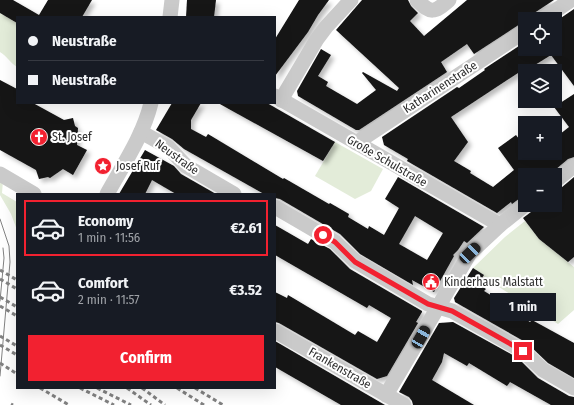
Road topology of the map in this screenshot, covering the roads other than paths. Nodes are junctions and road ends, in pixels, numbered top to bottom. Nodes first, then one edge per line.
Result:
1 (172, 0) edge
2 (351, 0) edge
3 (417, 0) edge
4 (449, 0) edge
5 (571, 0) edge
6 (553, 12) edge
7 (170, 16) edge
8 (518, 36) edge
9 (278, 98) edge
10 (152, 104) edge
11 (141, 132) junction
12 (356, 143) junction
13 (574, 166) edge
14 (0, 174) edge
15 (562, 175) edge
16 (32, 193) edge
17 (108, 193) edge
18 (232, 193) edge
19 (276, 208) edge
20 (518, 211) edge
21 (500, 225) junction
22 (439, 307) junction
23 (276, 332) edge
24 (574, 388) edge
25 (386, 395) junction
26 (404, 405) edge

1 - 7 street
2 - 9 street
3 - 4 street
5 - 6 street
8 - 12 street, Katharinenstraße
9 - 12 street, Große Schulstraße
10 - 11 street
11 - 17 street
11 - 18 street, Neustraße
12 - 21 street, Große Schulstraße
13 - 15 street
14 - 16 street
19 - 22 street
20 - 21 street
21 - 22 street
22 - 24 street
22 - 25 street
23 - 25 street, Frankenstraße
25 - 26 street, Frankenstraße

